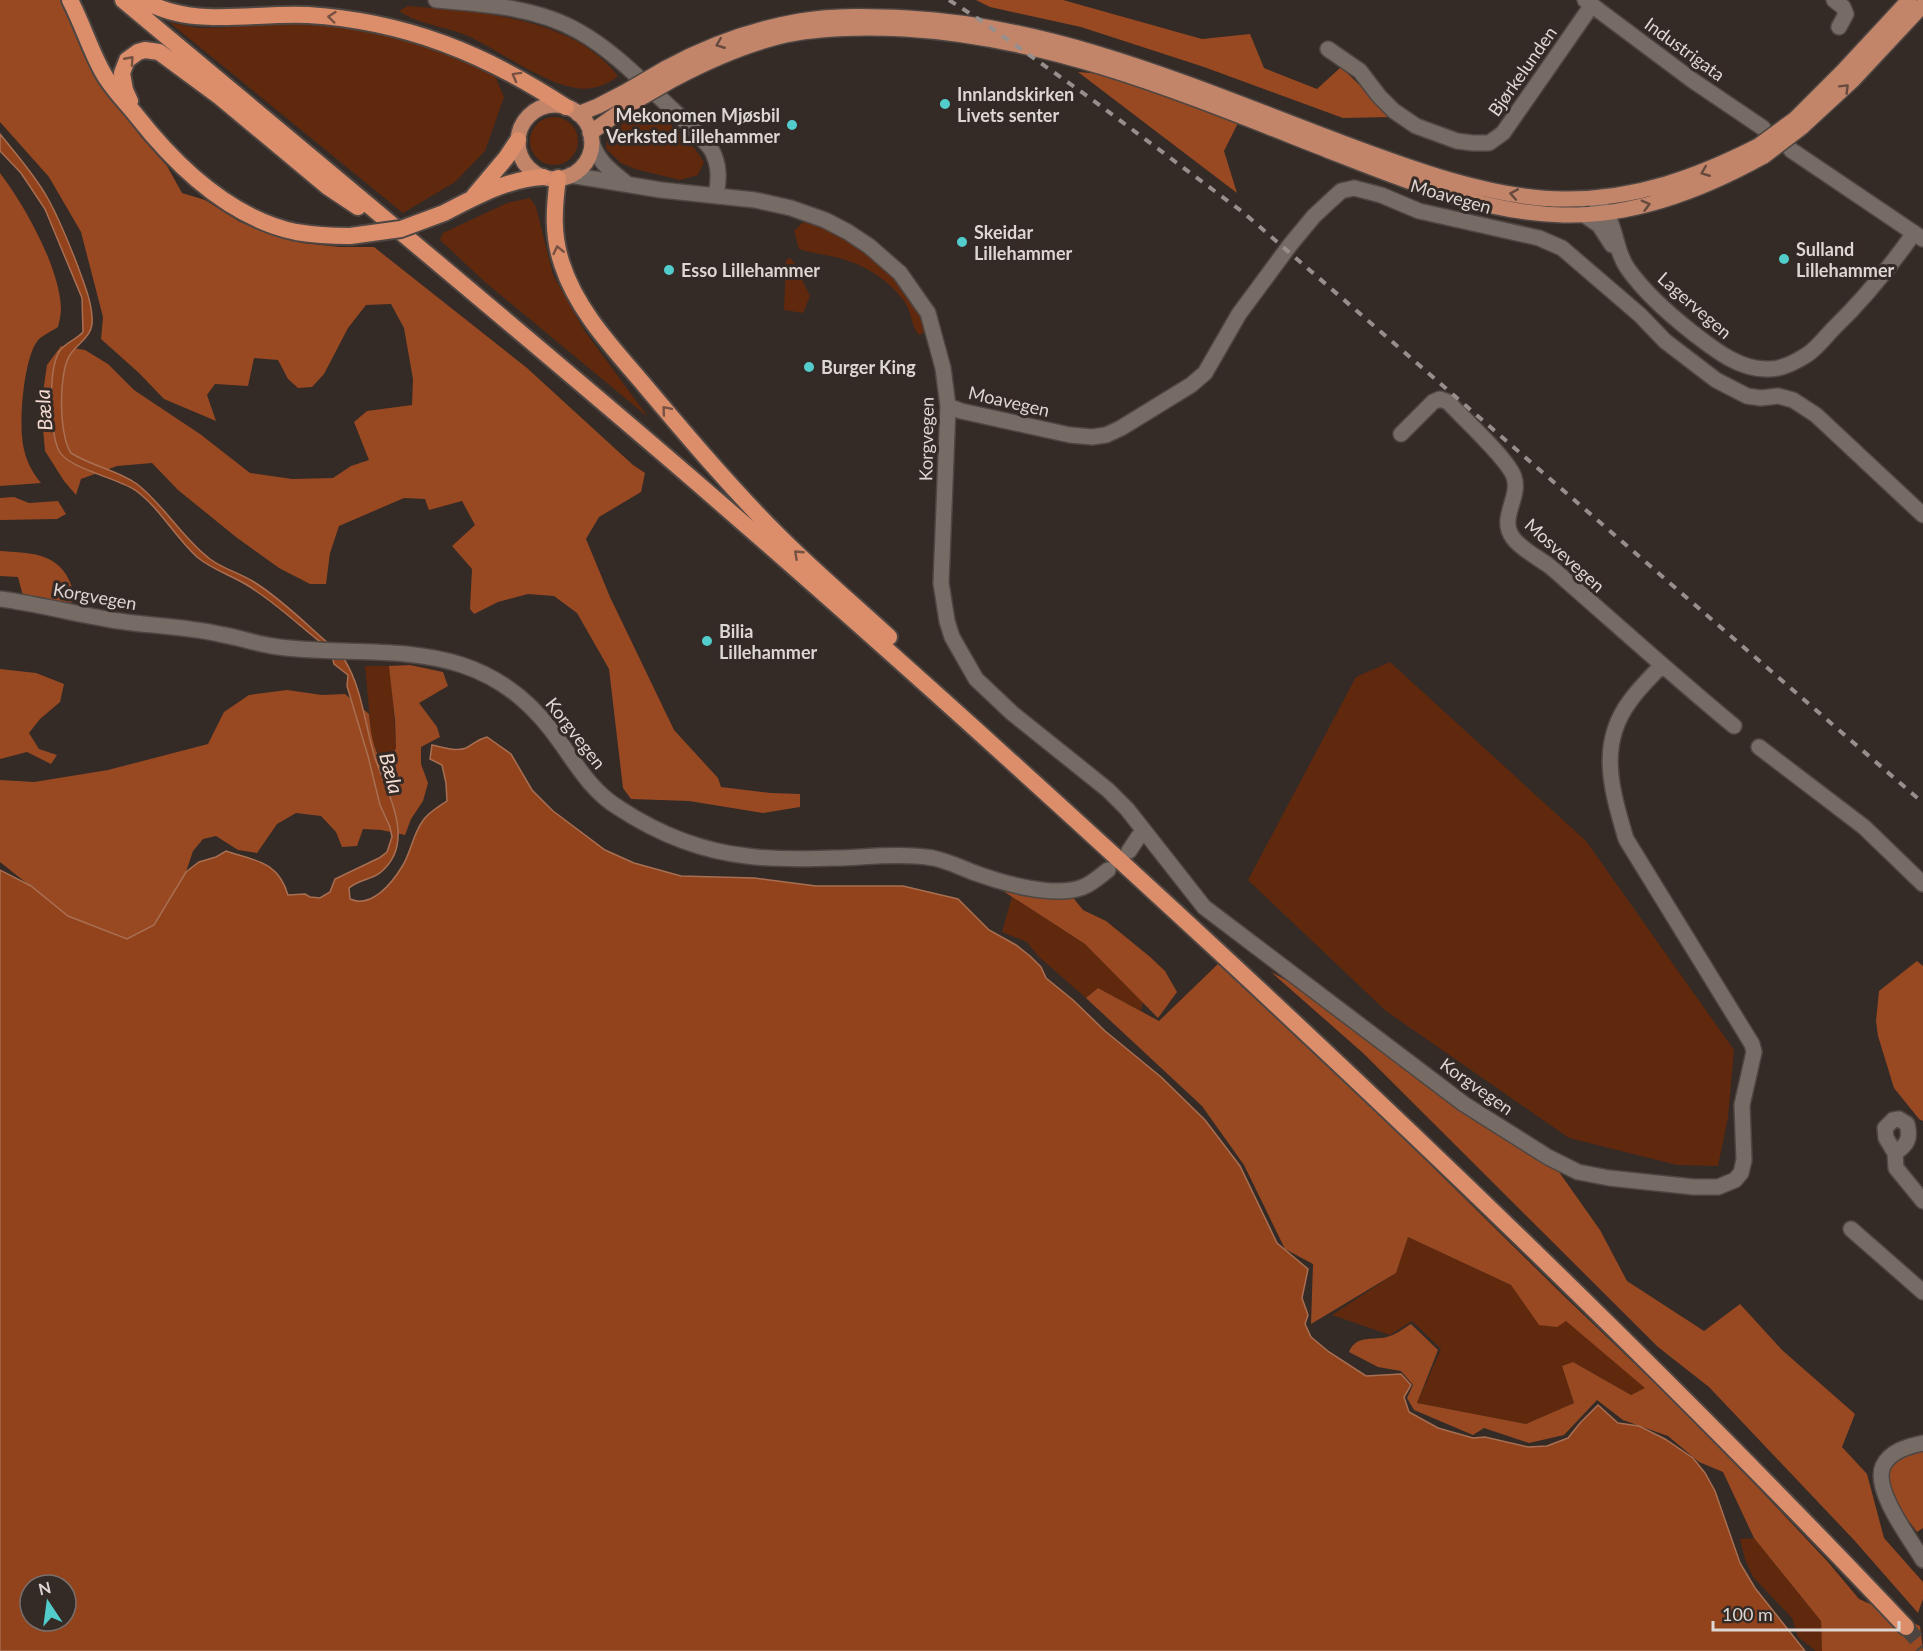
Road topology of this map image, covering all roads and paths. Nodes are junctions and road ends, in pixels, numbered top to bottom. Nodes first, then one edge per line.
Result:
1 (70, 0) edge
2 (123, 0) edge
3 (143, 0) edge
4 (436, 0) edge
5 (1834, 0) edge
6 (1909, 0) edge
7 (1588, 3) edge
8 (1923, 5) edge
9 (1839, 27) dead end
10 (1328, 49) dead end
11 (670, 74) junction
12 (630, 97) junction
13 (572, 110) junction
14 (134, 113) junction
15 (1799, 123) junction
16 (1762, 128) dead end
17 (591, 136) junction
18 (518, 141) junction
19 (1791, 150) dead end
20 (1761, 151) junction
21 (557, 177) junction
22 (626, 183) junction
23 (716, 196) junction
24 (472, 198) junction
25 (1585, 199) junction
26 (1611, 212) junction
27 (1583, 214) junction
28 (386, 218) junction
29 (1918, 236) edge
30 (1622, 260) junction
31 (948, 406) junction
32 (1401, 434) dead end
33 (1923, 515) edge
34 (0, 599) edge
35 (1661, 666) junction
36 (1734, 726) dead end
37 (974, 727) junction
38 (1759, 747) dead end
39 (1143, 830) junction
40 (1129, 851) dead end
41 (1108, 870) dead end
42 (1923, 885) edge
43 (1895, 1153) dead end
44 (1923, 1201) edge
45 (1851, 1229) dead end
46 (1923, 1292) edge
47 (1923, 1443) edge
48 (1923, 1560) edge
49 (1906, 1627) tunnel mouth

1 - 14 highway
2 - 28 highway
13 -> 3 highway
4 - 23 street
5 - 9 street
6 - 15 main road
7 - 10 street, Bjørkelunden
7 - 16 street, Industrigata
15 -> 8 main road
11 - 12 main road, bridge
25 -> 11 main road
11 - 27 main road
12 - 13 main road
12 - 17 main road
13 - 17 main road
13 - 18 main road
14 - 24 highway, bridge
14 -> 28 highway
15 - 20 main road, bridge
17 - 21 main road
17 - 22 street
18 - 21 main road
18 - 24 highway
19 - 29 street
20 -> 25 main road
26 -> 20 main road
21 - 22 street, Korgvegen
21 - 24 highway
37 -> 21 highway
22 - 23 street, Korgvegen
23 - 31 street, Korgvegen
25 - 26 street
26 - 27 main road
26 - 30 street, Lagervegen
27 - 30 street
28 - 37 highway
29 - 30 street, Lagervegen
31 - 33 street, Moavegen
31 - 39 street, Korgvegen
32 - 35 street, Mosvevegen
34 - 41 street, Korgvegen
35 - 36 street, Mosvevegen
35 - 39 street, Korgvegen
37 - 49 highway
38 - 42 street
39 - 40 street
43 - 44 street
45 - 46 street
47 - 48 street

